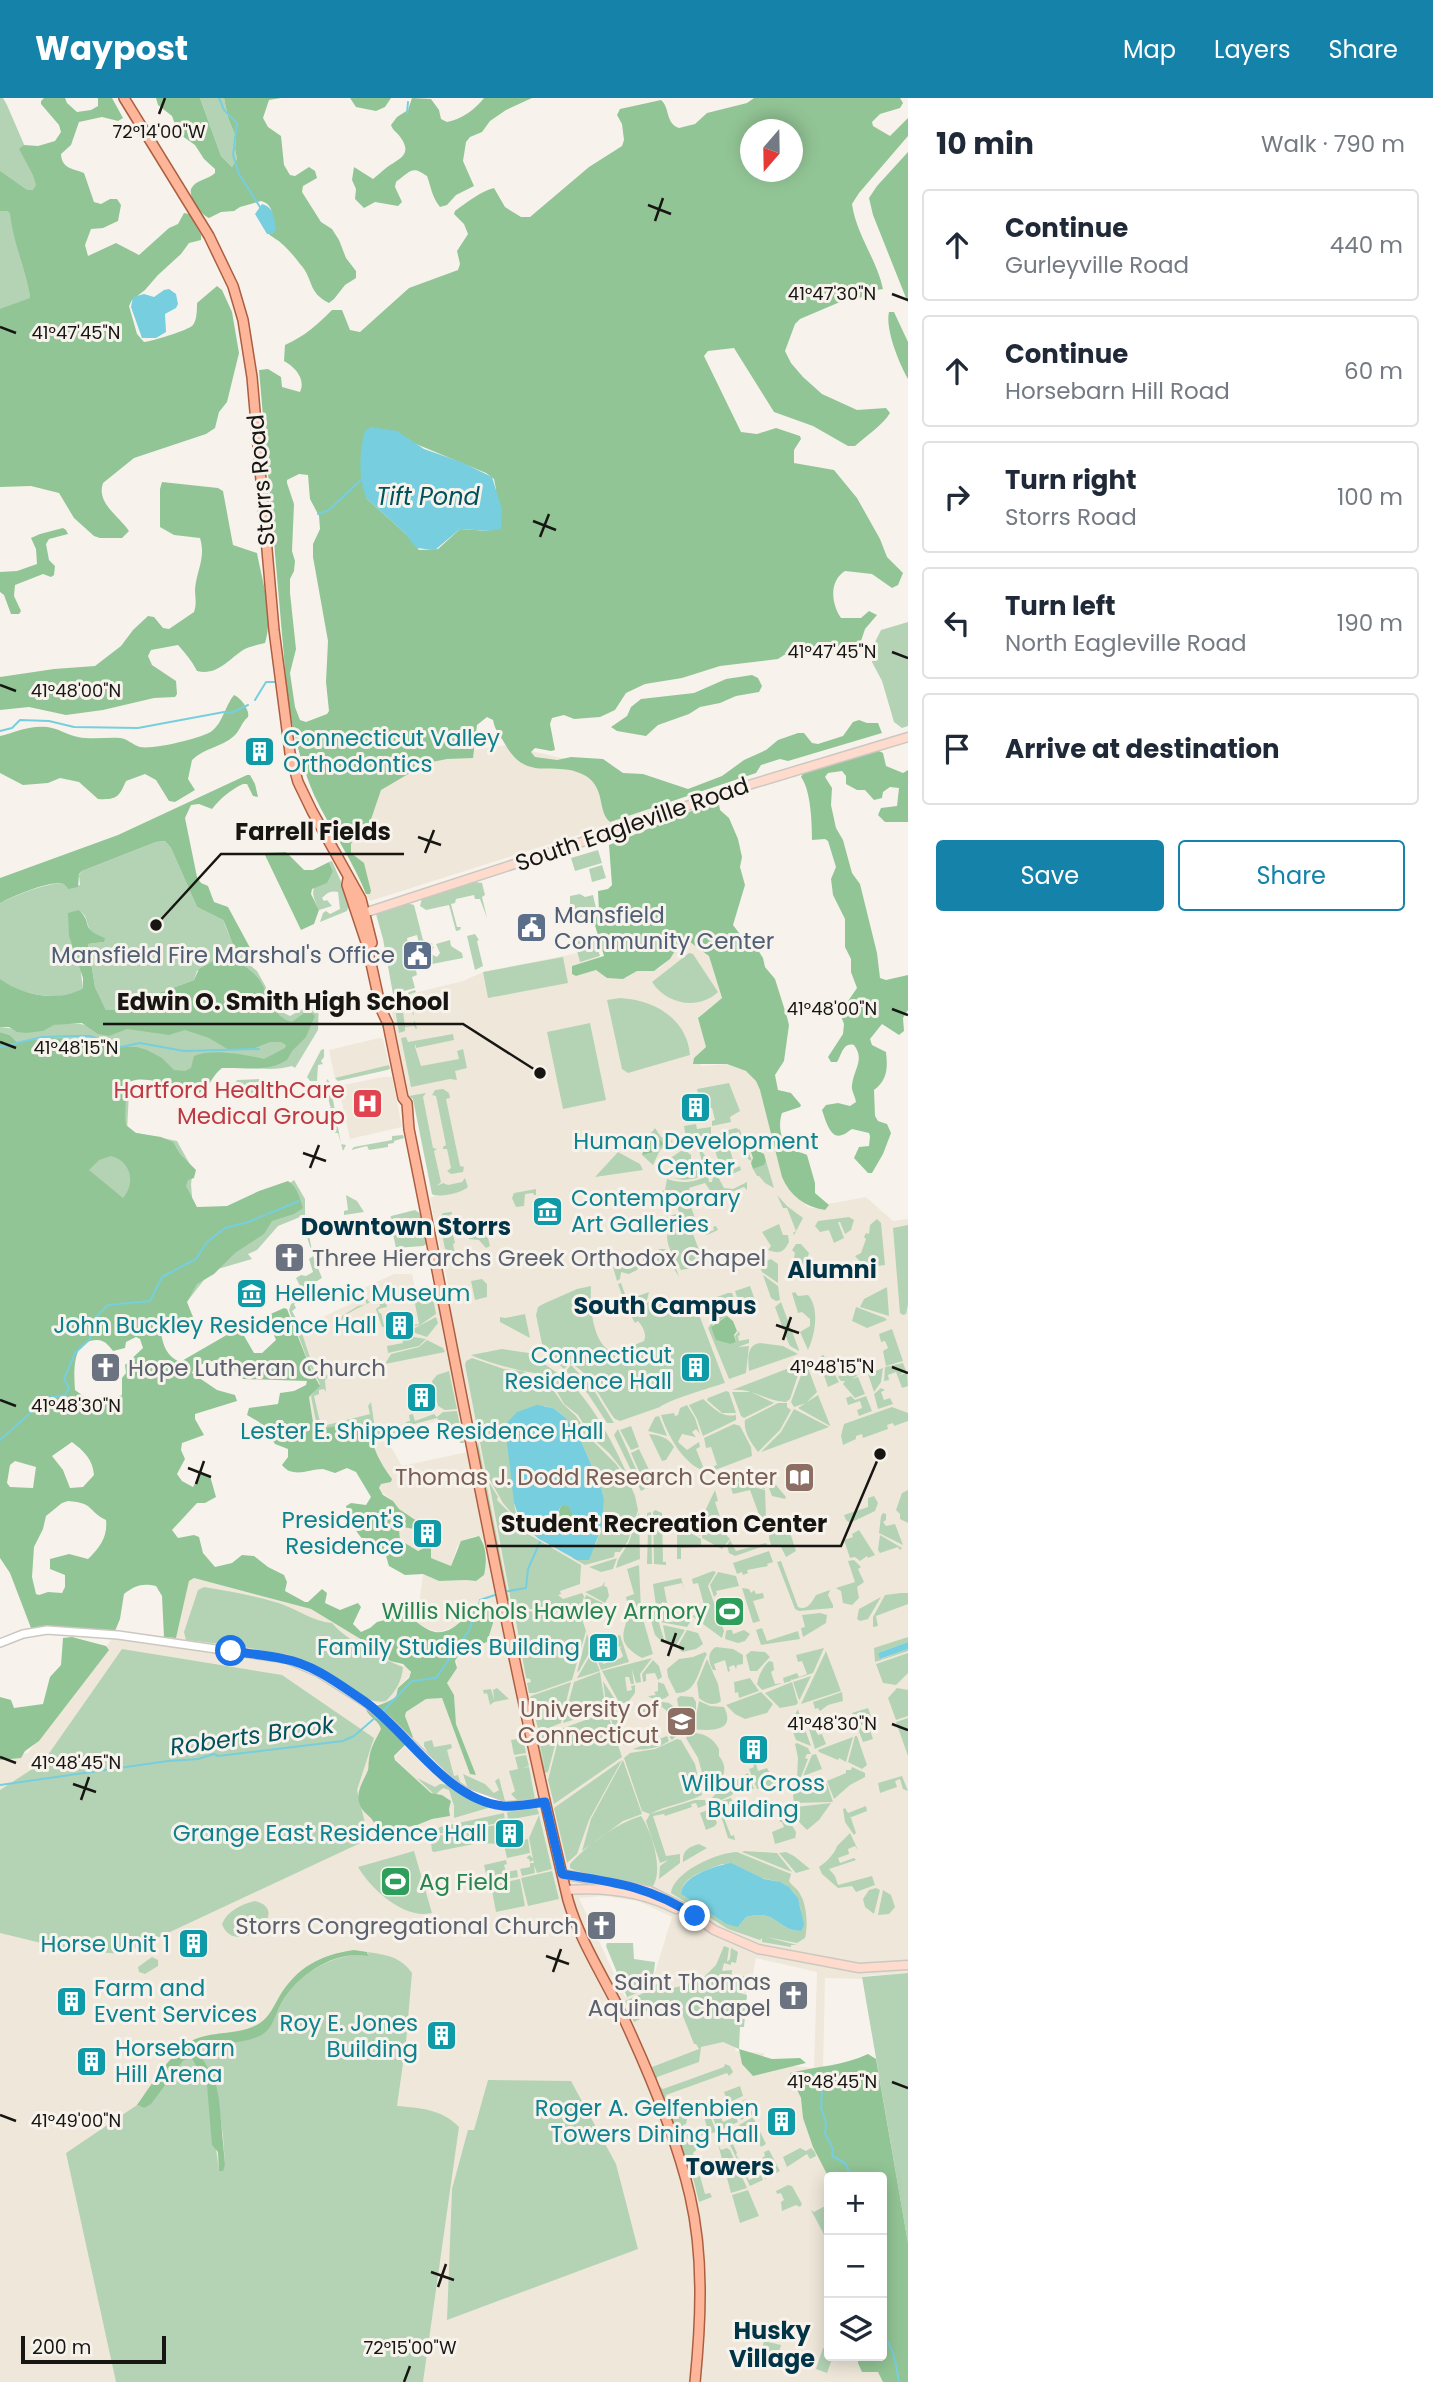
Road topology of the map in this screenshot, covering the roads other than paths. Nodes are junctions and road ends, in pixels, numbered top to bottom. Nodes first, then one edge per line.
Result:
1 (124, 98) edge
2 (908, 737) edge
3 (361, 914) junction
4 (0, 1643) edge
5 (545, 1802) junction
6 (562, 1874) junction
7 (566, 1890) junction
8 (709, 1927) junction
9 (908, 1965) edge
10 (695, 2382) edge

1 - 3 main road, Storrs Road
2 - 3 main road, South Eagleville Road
3 - 5 main road, Storrs Road
4 - 5 street
5 - 6 main road, Storrs Road
6 - 7 main road, Storrs Road
6 - 8 main road
7 - 8 main road
7 - 10 main road, Storrs Road
8 - 9 main road

